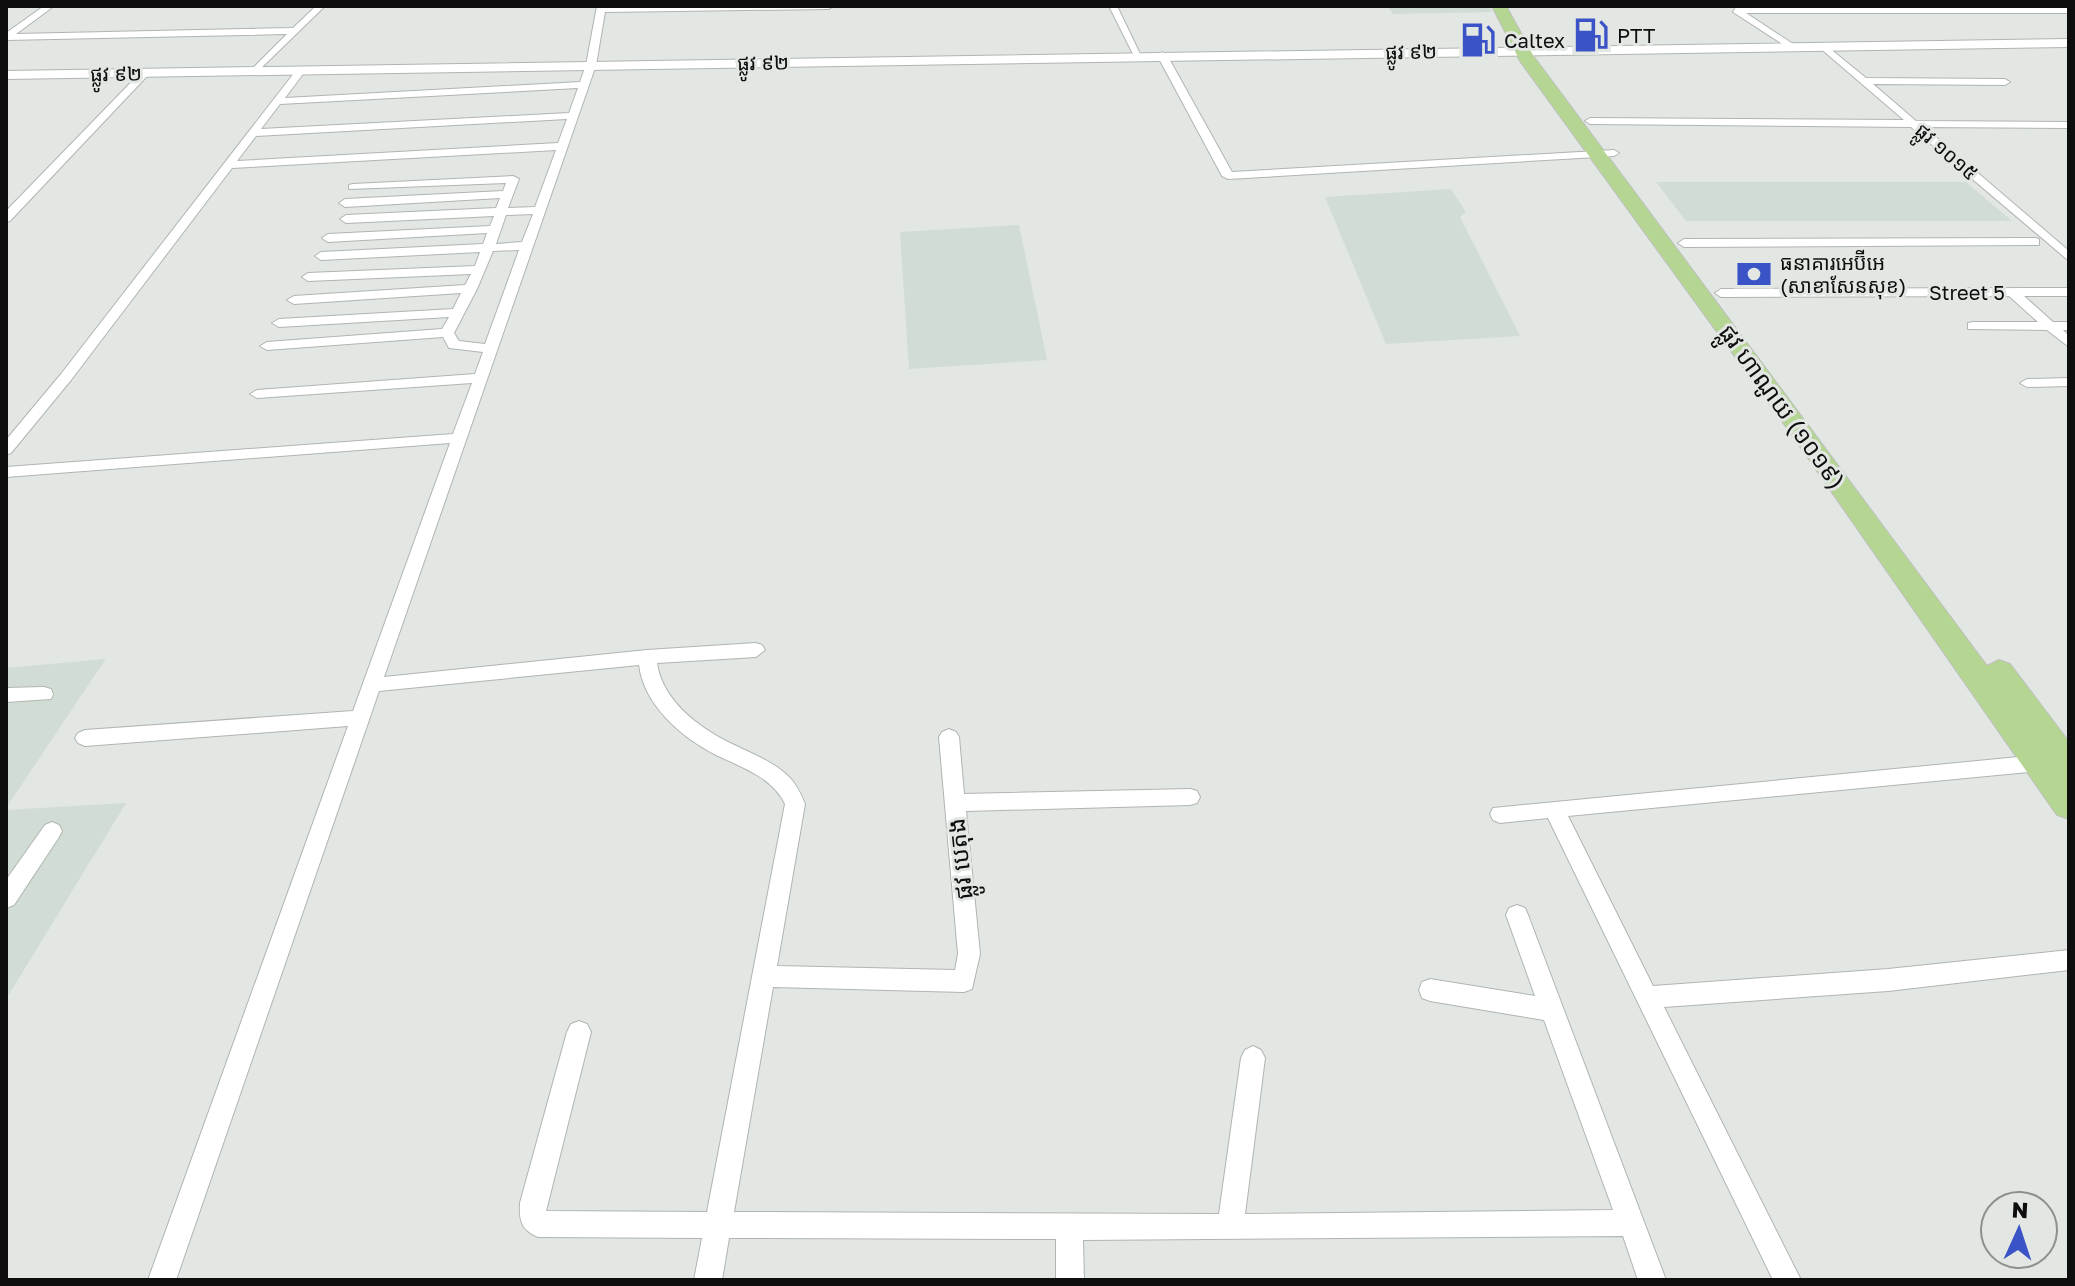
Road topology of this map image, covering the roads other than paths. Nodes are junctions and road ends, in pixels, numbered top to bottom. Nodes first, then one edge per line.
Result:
1 (50, 6) edge
2 (321, 6) edge
3 (829, 6) edge
4 (1113, 6) edge
5 (1499, 6) edge
6 (1513, 6) edge
7 (601, 7) edge
8 (1733, 8) edge
9 (2069, 10) edge
10 (295, 31) junction
11 (6, 37) edge
12 (2069, 43) edge
13 (1790, 46) junction
14 (1823, 46) junction
15 (1528, 49) junction
16 (1162, 55) junction
17 (1139, 56) junction
18 (591, 65) junction
19 (301, 70) junction
20 (255, 71) junction
21 (145, 73) junction
22 (6, 75) edge
23 (1867, 81) junction
24 (2005, 82) dead end
25 (583, 85) junction
26 (277, 101) junction
27 (572, 116) junction
28 (1590, 121) junction
29 (1913, 122) junction
30 (2069, 125) edge
31 (253, 133) junction
32 (562, 146) junction
33 (1606, 153) junction
34 (229, 165) junction
35 (532, 178) junction
36 (353, 187) dead end
37 (508, 194) junction
38 (345, 203) dead end
39 (539, 210) junction
40 (501, 214) junction
41 (6, 218) edge
42 (346, 219) dead end
43 (495, 229) junction
44 (328, 238) dead end
45 (2035, 242) dead end
46 (1684, 243) junction
47 (526, 246) junction
48 (488, 248) junction
49 (321, 256) dead end
50 (2069, 257) edge
51 (480, 270) junction
52 (308, 277) dead end
53 (471, 289) junction
54 (2012, 292) junction
55 (2069, 292) edge
56 (1721, 293) junction
57 (294, 300) dead end
58 (455, 313) junction
59 (279, 323) dead end
60 (1973, 326) dead end
61 (2050, 326) junction
62 (2069, 326) edge
63 (447, 333) junction
64 (2069, 343) edge
65 (267, 346) dead end
66 (490, 349) junction
67 (480, 378) junction
68 (2069, 382) edge
69 (2027, 383) dead end
70 (257, 394) dead end
71 (459, 438) junction
72 (6, 450) edge
73 (6, 472) edge
74 (756, 650) dead end
75 (647, 657) junction
76 (372, 685) junction
77 (44, 694) dead end
78 (6, 695) edge
79 (360, 718) junction
80 (949, 737) dead end
81 (85, 738) dead end
82 (2039, 763) junction
83 (2069, 767) edge
84 (1190, 797) dead end
85 (953, 803) junction
86 (2069, 805) edge
87 (1554, 809) junction
88 (1500, 814) dead end
89 (52, 831) dead end
90 (6, 898) edge
91 (1517, 915) dead end
92 (2069, 960) edge
93 (764, 976) junction
94 (1430, 990) dead end
95 (1650, 997) junction
96 (1552, 1010) junction
97 (579, 1032) dead end
98 (1253, 1058) dead end
99 (1632, 1223) junction
100 (1069, 1225) junction
101 (716, 1227) junction
102 (1230, 1227) junction
103 (162, 1280) edge
104 (708, 1280) edge
105 (1070, 1280) edge
106 (1652, 1280) edge
107 (1787, 1280) edge

1 - 11 street
2 - 10 street
3 - 7 street
4 - 17 street
5 - 15 main road, ផ្លូវ ហាណូយ (១០១៩)
6 - 15 main road, ផ្លូវ ហាណូយ (១០១៩)
7 - 18 street
8 - 9 street
8 - 13 street
10 - 11 street
10 - 20 street
12 - 14 main road, ផ្លូវ ៩២
13 - 14 main road, ផ្លូវ ៩២
13 - 15 main road, ផ្លូវ ៩២
14 - 23 street, ផ្លូវ ១០១៥
15 - 16 main road, ផ្លូវ ៩២
15 - 28 main road, ផ្លូវ ហាណូយ (១០១៩)
15 - 33 main road, ផ្លូវ ហាណូយ (១០១៩)
16 - 17 main road, ផ្លូវ ៩២
16 - 33 street
17 - 18 main road, ផ្លូវ ៩២
18 - 19 main road, ផ្លូវ ៩២
18 - 25 street
19 - 20 main road, ផ្លូវ ៩២
19 - 26 street
20 - 21 main road, ផ្លូវ ៩២
21 - 22 main road, ផ្លូវ ៩២
21 - 41 street
23 - 24 street
23 - 29 street, ផ្លូវ ១០១៥
25 - 26 street
25 - 27 street
26 - 31 street
27 - 31 street
27 - 32 street
28 - 29 street
28 - 33 main road, ផ្លូវ ហាណូយ (១០១៩)
29 - 30 street
29 - 50 street, ផ្លូវ ១០១៥
31 - 34 street
32 - 34 street
32 - 35 street
33 - 46 main road, ផ្លូវ ហាណូយ (១០១៩)
33 - 82 main road, ផ្លូវ ហាណូយ (១០១៩)
34 - 72 street
35 - 36 street
35 - 37 street
35 - 39 street
37 - 38 street
37 - 40 street
39 - 40 street
39 - 47 street
40 - 42 street
40 - 43 street
43 - 44 street
43 - 48 street
45 - 46 street
46 - 56 main road, ផ្លូវ ហាណូយ (១០១៩)
47 - 48 street
47 - 66 street
48 - 49 street
48 - 51 street
51 - 52 street
51 - 53 street
53 - 57 street
53 - 58 street
54 - 55 street, Street 5
54 - 56 street, Street 5
54 - 61 street
56 - 83 main road, ផ្លូវ ហាណូយ (១០១៩)
58 - 59 street
58 - 63 street
60 - 61 street
61 - 62 street
61 - 64 street
63 - 65 street
63 - 66 street
66 - 67 street
67 - 70 street
67 - 71 street
68 - 69 street
71 - 73 street
71 - 76 street
74 - 75 street
75 - 76 street
75 - 93 street
76 - 79 street
77 - 78 street
79 - 81 street
79 - 103 street
80 - 85 street, ផ្លូវ បេតុង
82 - 86 main road, ផ្លូវ ហាណូយ (១០១៩)
82 - 87 street
84 - 85 street
85 - 93 street, ផ្លូវ បេតុង
87 - 88 street
87 - 95 street
89 - 90 street
91 - 96 street
92 - 95 street
93 - 101 street
94 - 96 street
95 - 107 street
96 - 99 street
97 - 101 street
98 - 102 street
99 - 102 street
99 - 106 street
100 - 101 street
100 - 102 street
100 - 105 street
101 - 104 street

